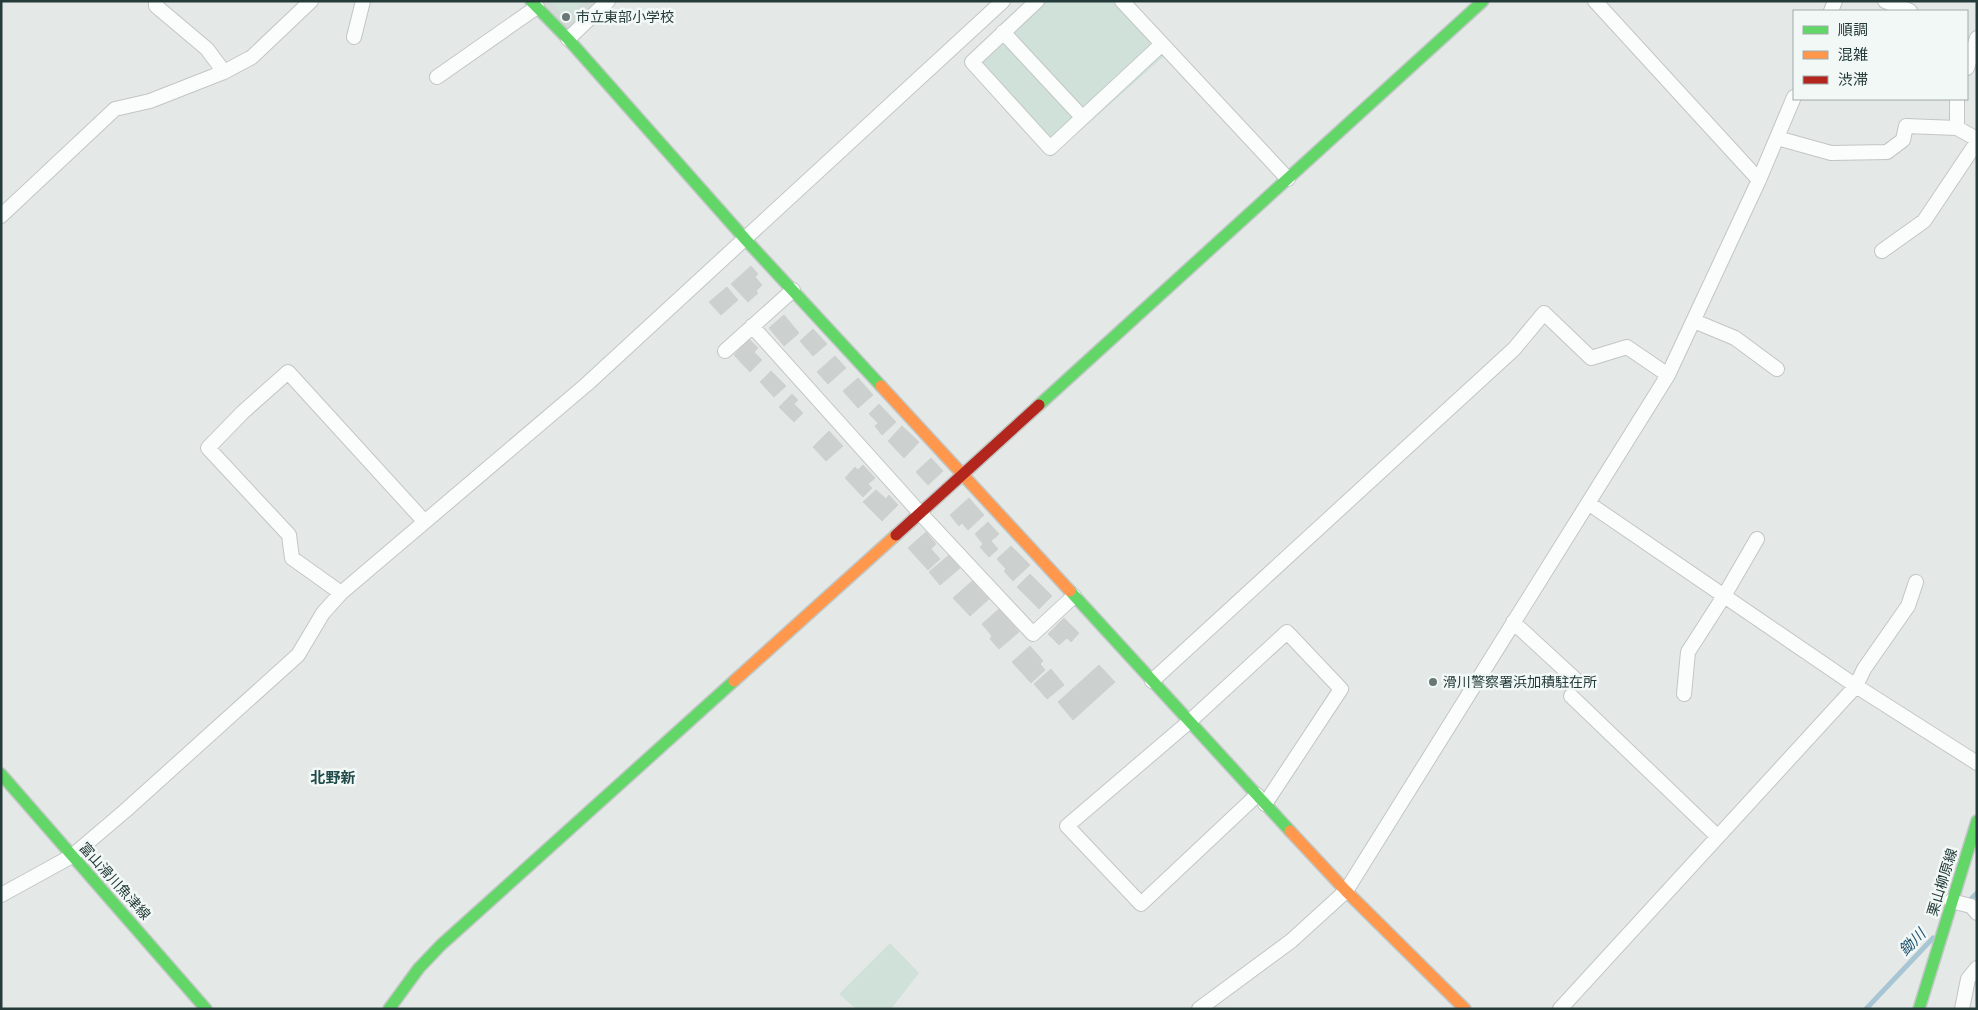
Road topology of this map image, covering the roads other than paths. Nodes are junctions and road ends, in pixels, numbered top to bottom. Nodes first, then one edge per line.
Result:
1 (156, 1) edge
2 (311, 1) edge
3 (363, 1) edge
4 (608, 1) edge
5 (1037, 1) edge
6 (1122, 1) edge
7 (1482, 1) edge
8 (1595, 1) edge
9 (1885, 1) edge
10 (999, 3) edge
11 (534, 4) edge
12 (1908, 10) edge
13 (1003, 32) junction
14 (354, 36) dead end
15 (1977, 38) edge
16 (568, 39) junction
17 (1162, 44) junction
18 (1968, 65) edge
19 (224, 72) junction
20 (437, 77) dead end
21 (1793, 99) edge
22 (1957, 100) edge
23 (1082, 118) junction
24 (1957, 128) junction
25 (1777, 138) junction
26 (1977, 140) edge
27 (1288, 179) junction
28 (1759, 180) junction
29 (1, 216) edge
30 (746, 240) junction
31 (1882, 251) dead end
32 (793, 290) junction
33 (1694, 320) junction
34 (752, 326) junction
35 (725, 351) dead end
36 (1777, 369) dead end
37 (1668, 375) junction
38 (962, 475) junction
39 (1588, 503) junction
40 (920, 513) junction
41 (424, 521) junction
42 (1757, 539) dead end
43 (1916, 582) dead end
44 (341, 593) junction
45 (1074, 596) junction
46 (1724, 596) junction
47 (1514, 622) junction
48 (1576, 680) dead end
49 (1152, 681) junction
50 (1856, 686) junction
51 (1684, 694) dead end
52 (1571, 696) dead end
53 (1190, 721) junction
54 (1977, 763) edge
55 (1, 774) edge
56 (1261, 799) junction
57 (1977, 821) edge
58 (1717, 836) junction
59 (72, 856) junction
60 (1346, 892) junction
61 (1, 895) edge
62 (1951, 901) junction
63 (1975, 907) edge
64 (1977, 968) edge
65 (206, 1009) edge
66 (389, 1009) edge
67 (1200, 1009) edge
68 (1465, 1009) edge
69 (1560, 1009) edge
70 (1919, 1009) edge
71 (1962, 1009) edge

1 - 19 street
2 - 19 street
3 - 14 street
4 - 16 street
5 - 13 street
6 - 17 street
7 - 27 street
8 - 28 street
9 - 12 street
10 - 30 street
11 - 16 street
11 - 20 street
13 - 23 street
13 - 23 street
15 - 18 street
16 - 30 street
17 - 23 street
17 - 27 street
19 - 29 street
21 - 25 street
22 - 24 street
24 - 25 street
24 - 26 street
25 - 28 street
26 - 31 street
27 - 38 street
28 - 33 street
30 - 32 street
30 - 41 street
32 - 34 street
32 - 38 street
33 - 36 street
33 - 37 street
34 - 35 street
34 - 40 street
37 - 39 street
37 - 49 street
38 - 40 street
38 - 45 street
39 - 46 street
39 - 47 street
40 - 45 street
40 - 66 street
41 - 44 street
41 - 44 street
42 - 46 street
43 - 50 street
44 - 59 street
45 - 49 street
46 - 50 street
46 - 51 street
47 - 48 street
47 - 60 street
49 - 53 street
50 - 54 street
50 - 58 street
52 - 58 street
53 - 56 street
53 - 56 street
53 - 56 street
55 - 59 street, 富山滑川魚津線
56 - 60 street
57 - 62 street, 栗山柳原線
58 - 69 street
59 - 61 street
59 - 65 street, 富山滑川魚津線
60 - 67 street
60 - 68 street
62 - 63 street
62 - 70 street, 栗山柳原線
64 - 71 street

